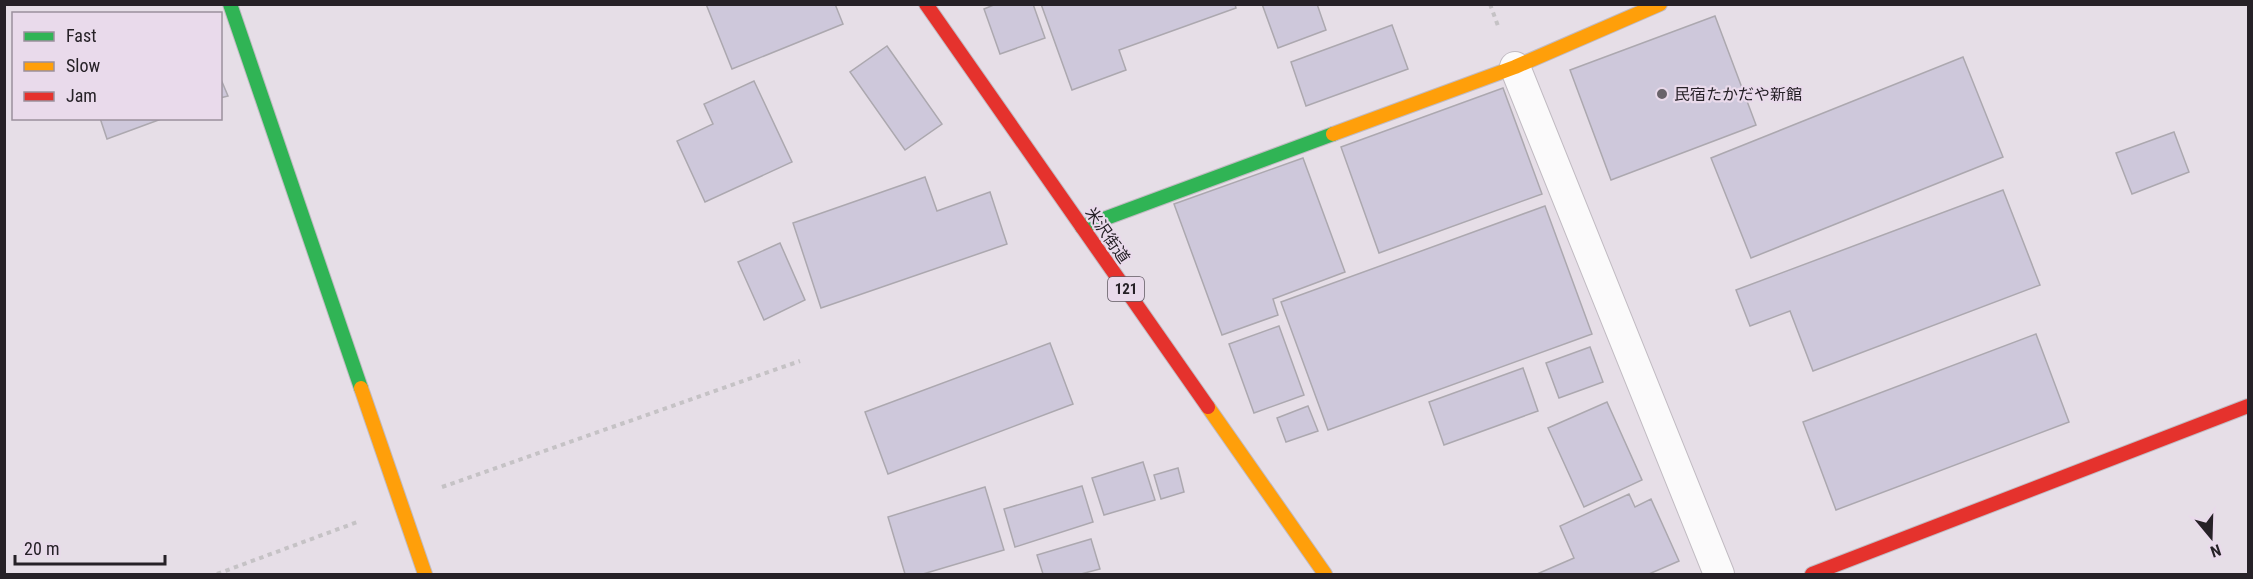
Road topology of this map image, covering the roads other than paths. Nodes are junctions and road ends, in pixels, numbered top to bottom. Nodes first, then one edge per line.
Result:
1 (230, 4) edge
2 (926, 4) edge
3 (1659, 4) edge
4 (1515, 67) junction
5 (1082, 227) junction
6 (2248, 406) edge
7 (425, 574) edge
8 (1325, 574) edge
9 (1719, 574) edge
10 (1812, 574) edge

1 - 7 main road
2 - 5 main road, 米沢街道 / 121
3 - 4 main road
4 - 5 main road
4 - 9 lane
5 - 8 main road, 米沢街道 / 121
6 - 10 main road

